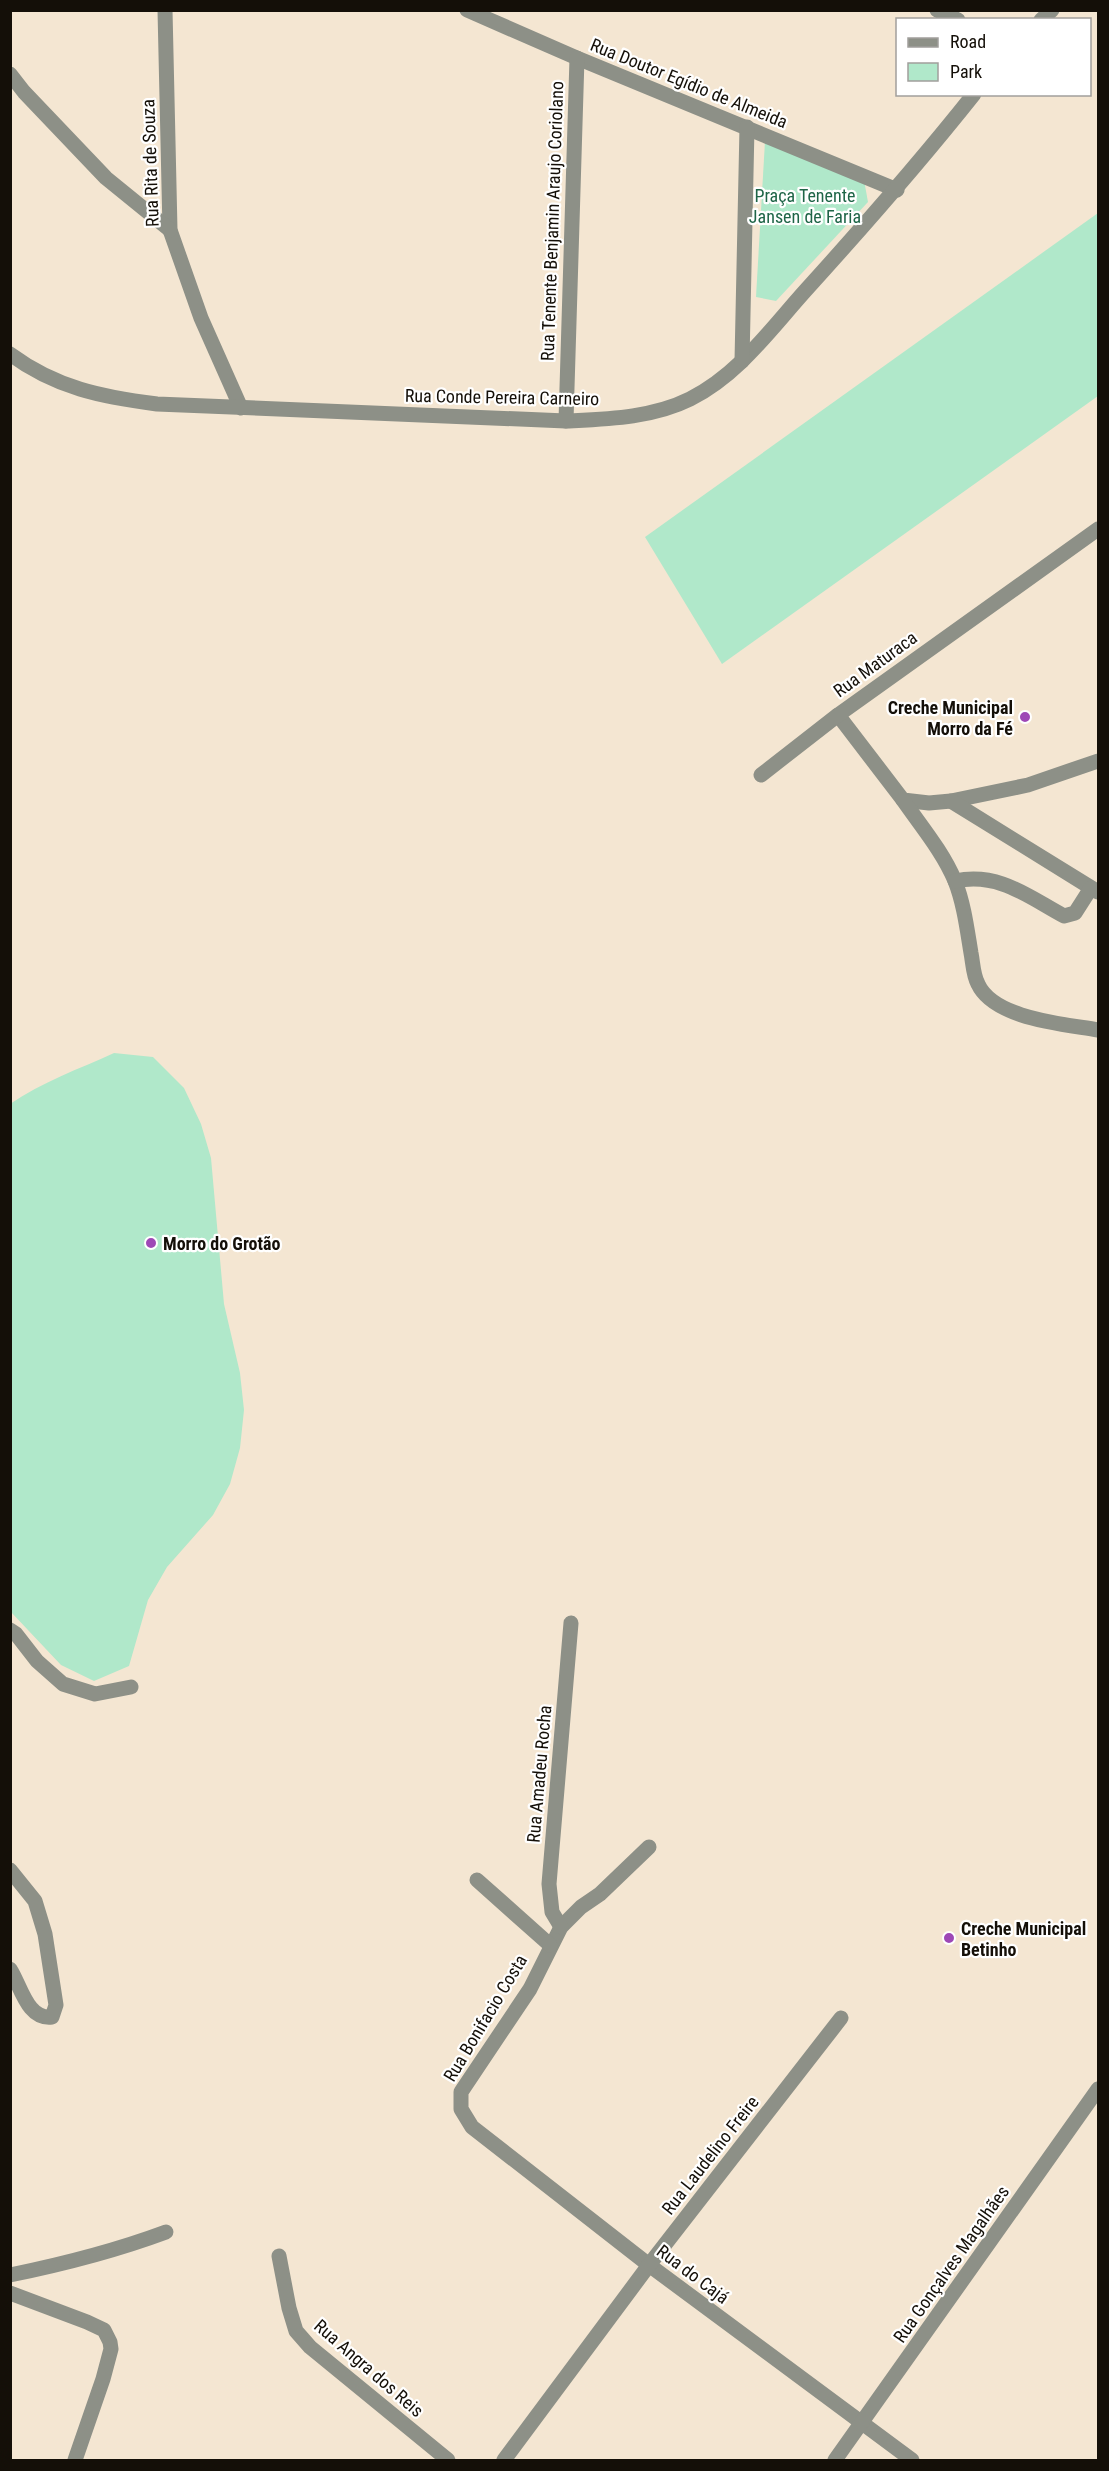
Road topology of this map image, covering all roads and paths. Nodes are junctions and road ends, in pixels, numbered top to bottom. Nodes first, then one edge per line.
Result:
1 (165, 10) edge
2 (467, 10) edge
3 (938, 10) edge
4 (954, 18) edge
5 (577, 58) junction
6 (10, 74) edge
7 (972, 96) edge
8 (747, 127) junction
9 (897, 190) junction
10 (170, 230) junction
11 (10, 354) edge
12 (742, 361) junction
13 (241, 408) junction
14 (566, 421) junction
15 (1098, 529) edge
16 (838, 715) junction
17 (1098, 761) edge
18 (761, 775) dead end
19 (903, 800) junction
20 (951, 801) junction
21 (955, 881) junction
22 (1095, 890) edge
23 (1098, 1030) edge
24 (571, 1623) dead end
25 (10, 1630) edge
26 (131, 1687) dead end
27 (650, 1847) dead end
28 (10, 1870) edge
29 (477, 1880) dead end
30 (561, 1926) junction
31 (550, 1945) junction
32 (10, 1969) edge
33 (841, 2018) dead end
34 (1098, 2089) edge
35 (461, 2109) joint
36 (166, 2232) dead end
37 (279, 2256) dead end
38 (649, 2265) junction
39 (10, 2275) edge
40 (10, 2293) edge
41 (860, 2424) junction
42 (75, 2460) edge
43 (448, 2460) edge
44 (504, 2460) edge
45 (835, 2460) edge
46 (912, 2460) edge

1 - 10 street, Rua Rita de Souza
2 - 5 street, Rua Doutor Egídio de Almeida
3 - 4 street
5 - 8 street, Rua Doutor Egídio de Almeida
5 - 14 street, Rua Tenente Benjamin Araujo Coriolano
6 - 10 street
7 - 9 street, Rua Conde Pereira Carneiro
8 - 9 street, Rua Doutor Egídio de Almeida
8 - 12 street
9 - 12 street, Rua Conde Pereira Carneiro
10 - 13 street, Rua Rita de Souza
11 - 13 street, Rua Conde Pereira Carneiro
12 - 14 street, Rua Conde Pereira Carneiro
13 - 14 street, Rua Conde Pereira Carneiro
15 - 16 street, Rua Maturaca
16 - 18 street
16 - 19 street, Rua Maturaca
17 - 20 street
19 - 20 street
19 - 21 street, Rua Maturaca
20 - 22 street
21 - 22 street
21 - 23 street, Rua Maturaca
24 - 30 street, Rua Amadeu Rocha
25 - 26 street
27 - 30 street, Rua Bonifacio Costa
28 - 32 street
29 - 31 street
30 - 31 street, Rua Bonifacio Costa
31 - 35 street, Rua Bonifacio Costa
33 - 38 street, Rua Laudelino Freire
34 - 41 street, Rua Gonçalves Magalhães
35 - 38 street, Rua do Cajá
36 - 39 street
37 - 43 street, Rua Angra dos Reis
38 - 41 street, Rua do Cajá
38 - 44 street, Rua Laudelino Freire
40 - 42 street
41 - 45 street, Rua Gonçalves Magalhães
41 - 46 street, Rua do Cajá

